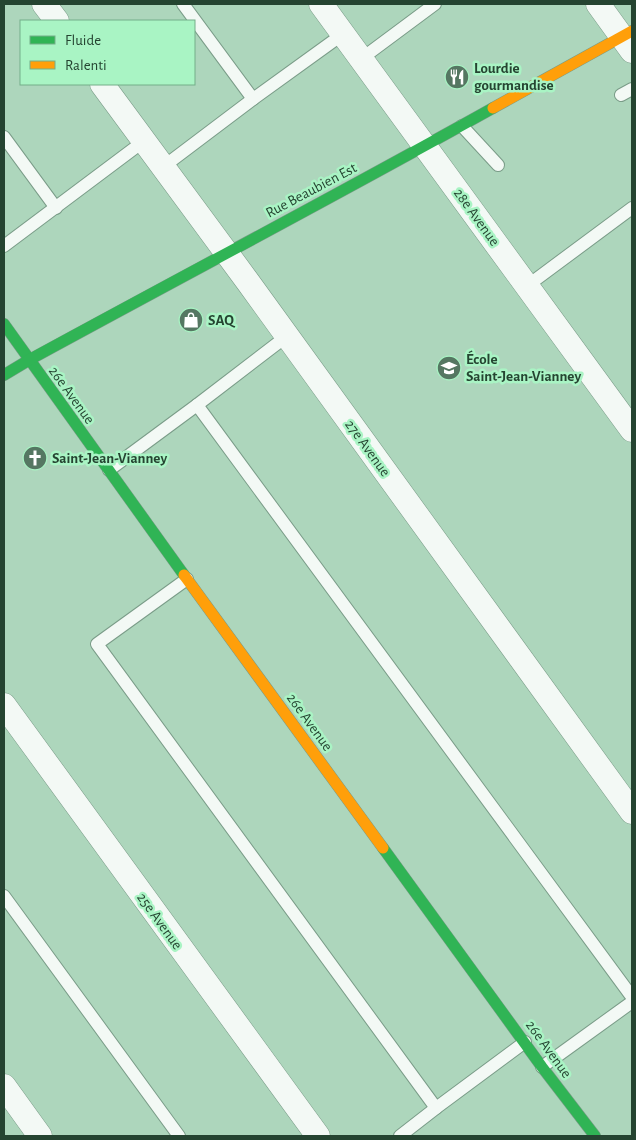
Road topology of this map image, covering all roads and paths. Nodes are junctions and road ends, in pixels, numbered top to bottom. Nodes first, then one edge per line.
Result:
1 (44, 4) edge
2 (183, 4) edge
3 (321, 4) edge
4 (436, 4) edge
5 (598, 4) edge
6 (55, 20) edge
7 (195, 20) edge
8 (195, 21) edge
9 (344, 34) junction
10 (629, 40) edge
11 (361, 59) junction
12 (103, 85) edge
13 (252, 99) junction
14 (462, 126) junction
15 (4, 137) edge
16 (144, 141) junction
17 (425, 146) junction
18 (498, 165) dead end
19 (163, 167) junction
20 (56, 208) junction
21 (632, 208) edge
22 (4, 246) edge
23 (226, 253) junction
24 (527, 286) junction
25 (4, 324) edge
26 (287, 336) junction
27 (29, 360) junction
28 (4, 375) edge
29 (197, 406) junction
30 (632, 430) edge
31 (109, 470) junction
32 (187, 579) junction
33 (4, 705) edge
34 (632, 812) edge
35 (4, 896) edge
36 (632, 997) edge
37 (632, 1002) edge
38 (525, 1042) junction
39 (542, 1066) junction
40 (4, 1086) edge
41 (436, 1108) junction
42 (40, 1136) edge
43 (179, 1136) edge
44 (318, 1136) edge
45 (400, 1136) edge
46 (595, 1136) edge

1 - 6 street
2 - 7 lane
3 - 9 street, 28e Avenue
4 - 11 lane
5 - 10 street
8 - 13 lane
9 - 11 street, 28e Avenue
9 - 13 lane
10 - 14 street, Rue Beaubien Est
11 - 17 street, 28e Avenue
12 - 16 street, 27e Avenue
13 - 19 lane
14 - 17 street, Rue Beaubien Est
14 - 18 lane
15 - 20 lane
16 - 19 street, 27e Avenue
16 - 20 lane
17 - 23 street, Rue Beaubien Est
17 - 24 street, 28e Avenue
19 - 23 street, 27e Avenue
20 - 22 lane
21 - 24 lane
23 - 26 street, 27e Avenue
23 - 27 street, Rue Beaubien Est
24 - 30 street, 28e Avenue
25 - 27 street, 26e Avenue
26 - 29 lane
26 - 34 street, 27e Avenue
27 - 28 street, Rue Beaubien Est
27 - 31 street, 26e Avenue
29 - 31 lane
29 - 36 lane
31 - 32 street, 26e Avenue
32 - 38 street, 26e Avenue
32 - 41 lane
33 - 44 street, 25e Avenue
35 - 43 lane
37 - 39 lane
38 - 39 street, 26e Avenue
38 - 41 lane
39 - 46 street, 26e Avenue
40 - 42 street
41 - 45 lane

